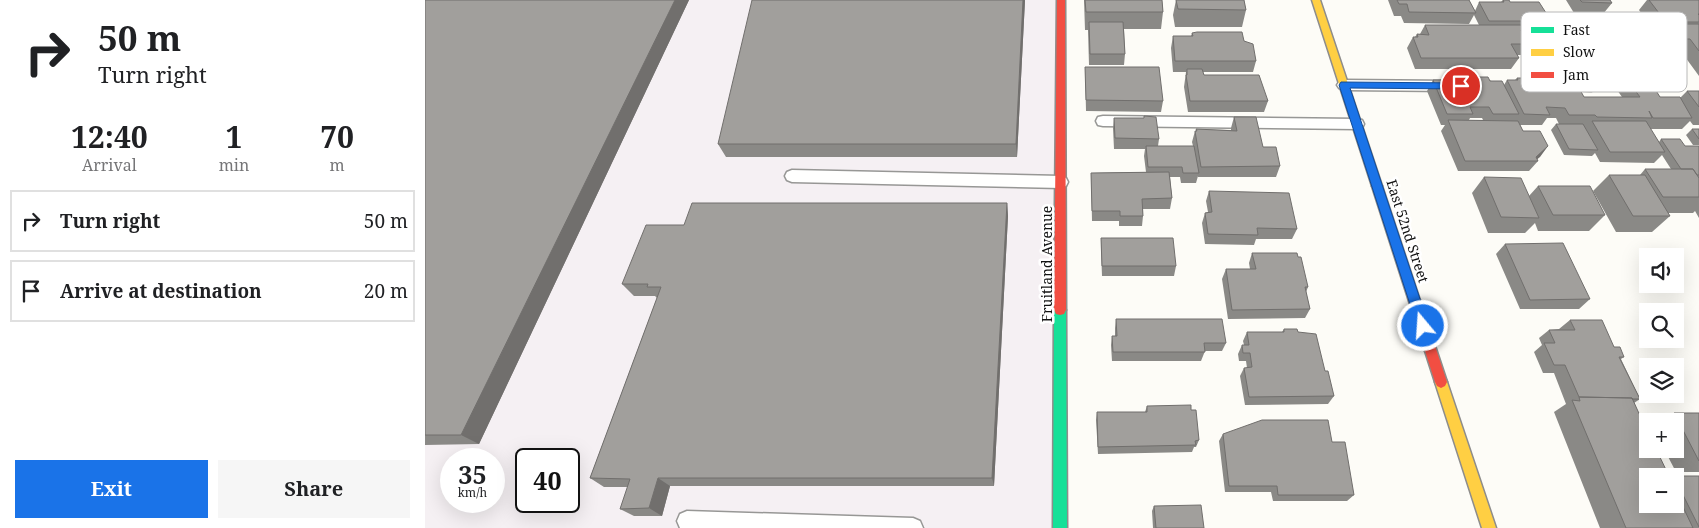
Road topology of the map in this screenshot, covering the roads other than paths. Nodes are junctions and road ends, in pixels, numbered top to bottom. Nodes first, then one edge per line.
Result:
1 (1061, 0) edge
2 (1316, 0) edge
3 (1344, 85) junction
4 (1465, 86) edge
5 (1103, 121) dead end
6 (1357, 124) junction
7 (793, 176) dead end
8 (1061, 182) junction
9 (687, 521) dead end
10 (913, 528) edge
11 (1060, 528) edge
12 (1489, 528) edge

1 - 8 street, Fruitland Avenue
2 - 3 street, East 52nd Street
3 - 4 lane
3 - 6 street, East 52nd Street
5 - 6 lane
6 - 12 street, East 52nd Street
7 - 8 lane
8 - 11 street, Fruitland Avenue
9 - 10 lane

